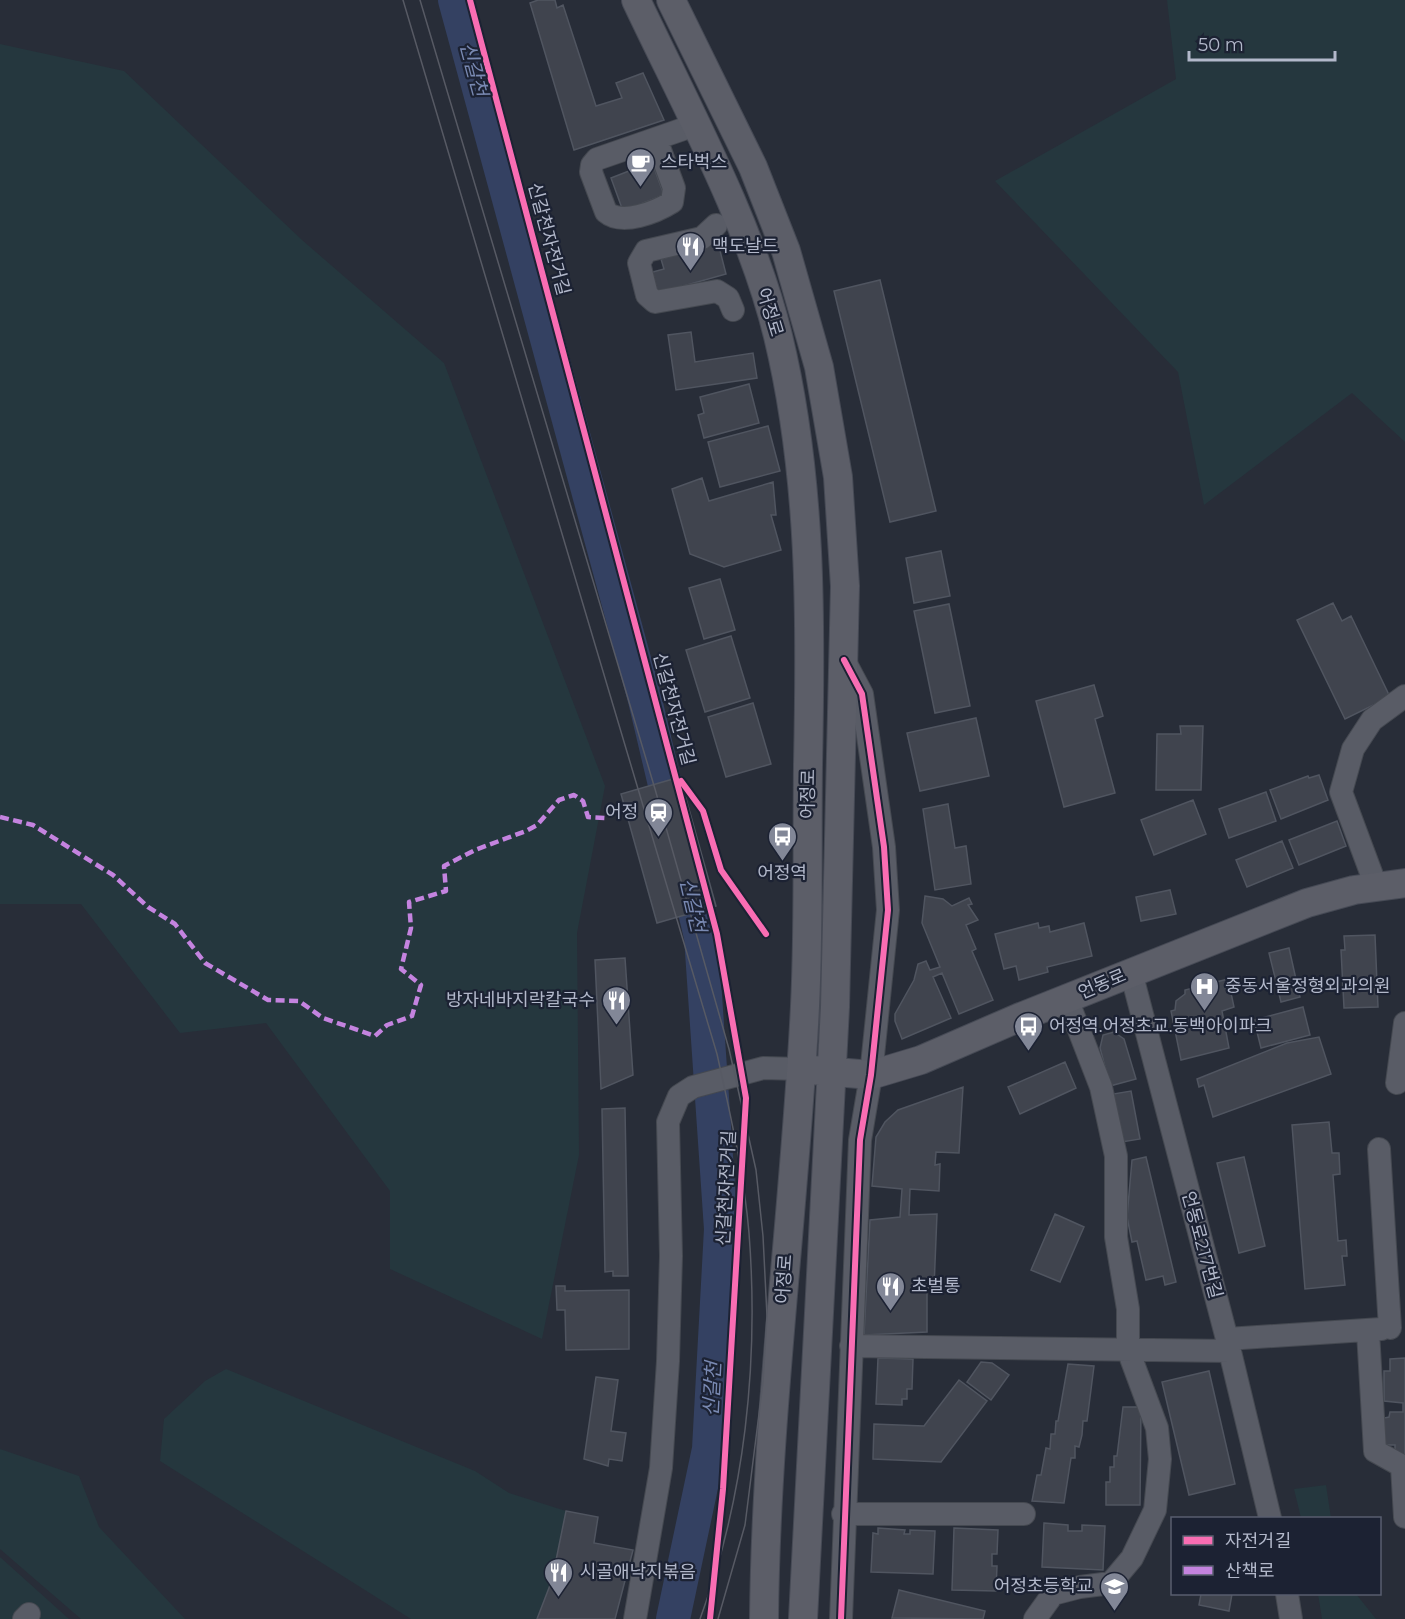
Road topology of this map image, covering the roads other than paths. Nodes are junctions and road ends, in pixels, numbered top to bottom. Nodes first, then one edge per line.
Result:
1 (636, 0) edge
2 (670, 0) edge
3 (695, 125) junction
4 (656, 139) junction
5 (753, 167) junction
6 (721, 181) junction
7 (716, 225) dead end
8 (733, 310) dead end
9 (844, 660) junction
10 (1405, 696) edge
11 (1405, 883) edge
12 (1377, 886) junction
13 (1131, 972) junction
14 (1067, 999) junction
15 (1405, 1027) edge
16 (800, 1069) junction
17 (832, 1073) junction
18 (871, 1075) junction
19 (1397, 1083) dead end
20 (1379, 1149) dead end
21 (1388, 1328) edge
22 (1228, 1345) junction
23 (851, 1346) junction
24 (1128, 1350) junction
25 (843, 1514) junction
26 (1024, 1514) dead end
27 (1270, 1517) edge
28 (1405, 1517) edge
29 (1287, 1595) edge
30 (764, 1616) edge
31 (847, 1617) edge
32 (635, 1619) edge
33 (803, 1619) edge
34 (1035, 1619) edge
35 (1291, 1619) edge

1 - 3 main road, 어정로
2 - 5 main road, 어정로
3 - 4 street
3 - 6 main road, 어정로
4 - 4 street
5 - 6 street
5 - 9 main road, 어정로
6 - 16 main road, 어정로
7 - 8 street
9 - 17 main road, 어정로
9 - 18 street
10 - 12 street
11 - 12 main road, 언동로
12 - 13 main road, 언동로
13 - 14 main road, 언동로
13 - 22 street, 언동로217번길
14 - 18 main road, 언동로
14 - 24 street
15 - 19 street
16 - 17 main road, 언동로
16 - 30 main road, 어정로
16 - 32 street
17 - 18 main road, 언동로
17 - 33 main road, 어정로
18 - 23 street
20 - 21 street
21 - 22 street
21 - 28 street
22 - 24 street
22 - 27 street, 언동로217번길
23 - 24 street
23 - 25 street
24 - 34 street
25 - 26 street
25 - 31 street
29 - 35 street

